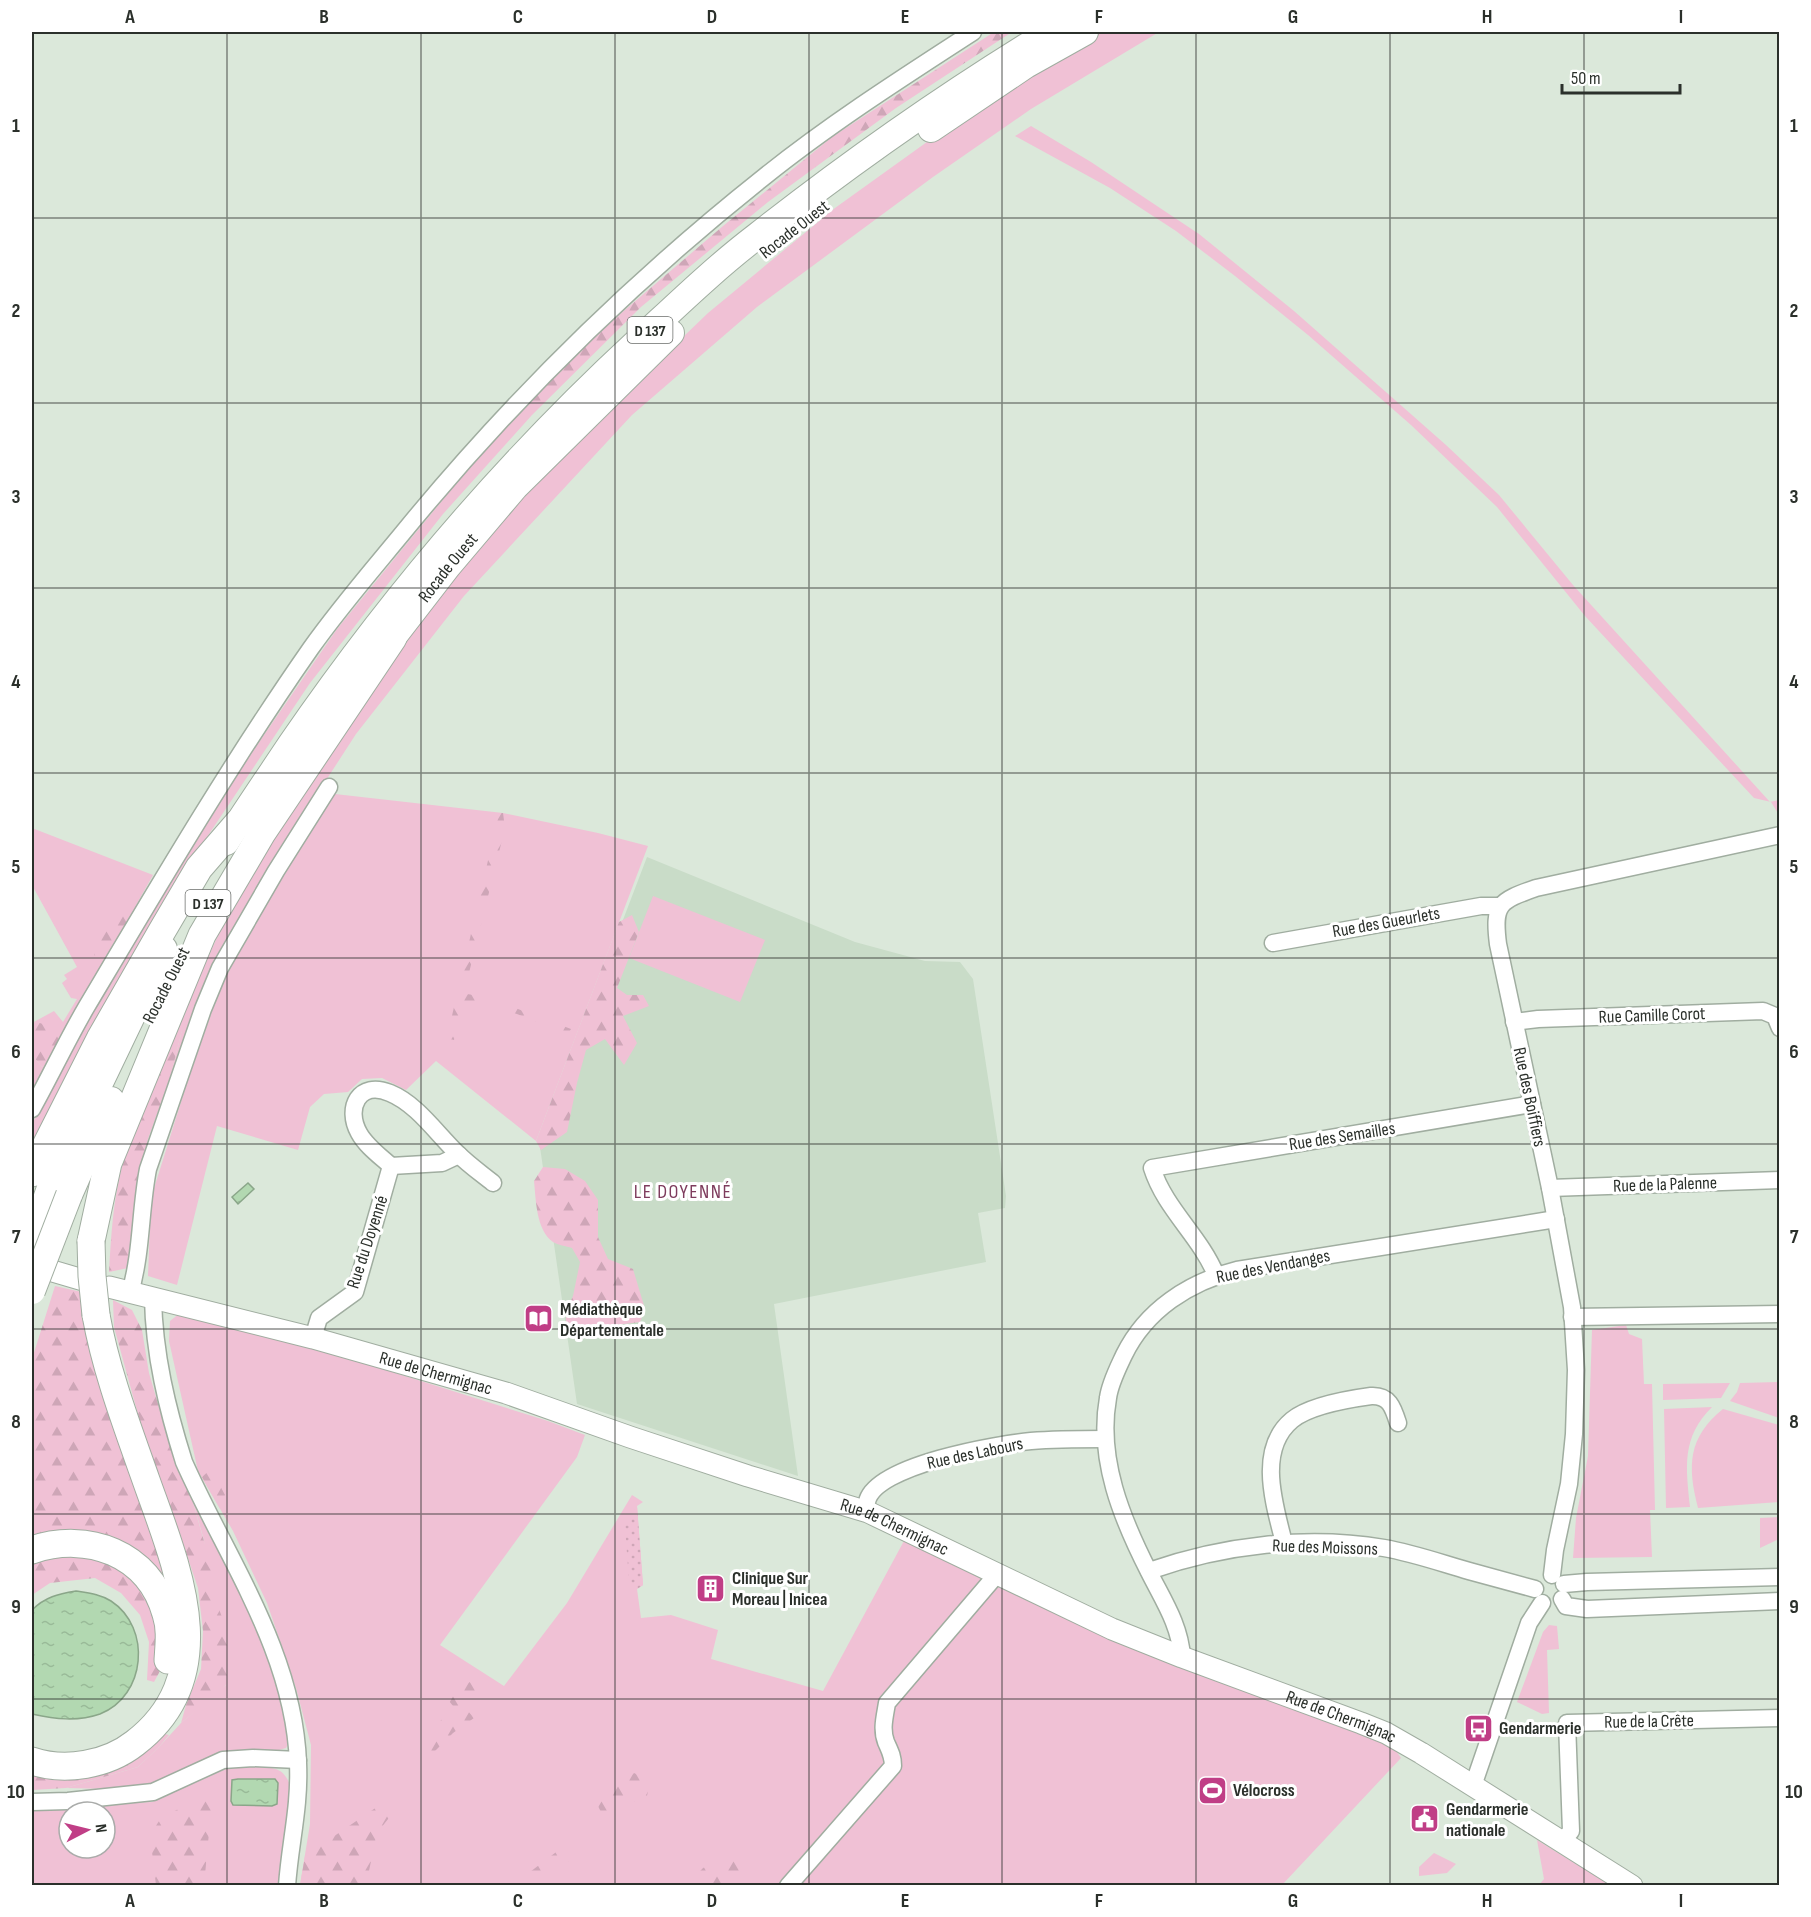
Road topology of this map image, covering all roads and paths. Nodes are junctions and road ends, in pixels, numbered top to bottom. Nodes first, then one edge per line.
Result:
1 (973, 32) edge
2 (1050, 32) edge
3 (1086, 32) edge
4 (393, 638) junction
5 (329, 787) dead end
6 (238, 823) joint
7 (1779, 835) edge
8 (1500, 906) junction
9 (1273, 943) dead end
10 (1514, 1022) junction
11 (1779, 1029) edge
12 (1532, 1104) junction
13 (32, 1109) edge
14 (459, 1155) junction
15 (391, 1167) junction
16 (1779, 1180) edge
17 (494, 1183) dead end
18 (50, 1184) edge
19 (1550, 1188) junction
20 (1556, 1219) junction
21 (32, 1240) edge
22 (32, 1265) edge
23 (1216, 1275) junction
24 (83, 1280) dead end
25 (109, 1287) dead end
26 (32, 1290) edge
27 (130, 1293) junction
28 (153, 1298) junction
29 (1779, 1314) edge
30 (1572, 1317) junction
31 (313, 1338) junction
32 (1398, 1422) dead end
33 (1105, 1439) junction
34 (868, 1512) junction
35 (1284, 1543) junction
36 (32, 1550) edge
37 (1149, 1571) junction
38 (998, 1573) junction
39 (1779, 1577) edge
40 (1559, 1586) junction
41 (1538, 1596) junction
42 (1779, 1601) edge
43 (1182, 1657) junction
44 (1779, 1718) edge
45 (32, 1746) edge
46 (298, 1760) junction
47 (32, 1761) edge
48 (1473, 1786) junction
49 (32, 1802) edge
50 (1563, 1841) junction
51 (287, 1886) edge
52 (788, 1886) edge
53 (1632, 1886) edge

1 - 13 street
2 - 6 main road, Rocade Ouest / D 137
3 - 4 main road, Rocade Ouest / D 137
4 - 18 main road, Rocade Ouest / D 137
4 - 47 highway, bridge
5 - 27 street
6 - 18 highway
7 - 8 street
8 - 9 street, Rue des Gueurlets
8 - 10 street, Rue des Boiffiers
10 - 11 street, Rue Camille Corot
10 - 12 street, Rue des Boiffiers
12 - 19 street, Rue des Boiffiers
12 - 23 street, Rue des Semailles
14 - 15 street
14 - 15 street
14 - 17 street
15 - 31 street, Rue du Doyenné
16 - 19 street, Rue de la Palenne
18 - 21 main road, Rocade Ouest / D 137
18 - 26 main road, Rocade Ouest / D 137, bridge
19 - 20 street, Rue des Boiffiers
20 - 23 street, Rue des Vendanges
20 - 30 street, Rue des Boiffiers
22 - 24 street
23 - 33 street, Rue des Vendanges
25 - 27 street, Rue de Chermignac
27 - 28 street, Rue de Chermignac
28 - 31 street, Rue de Chermignac
28 - 46 street
29 - 30 street
30 - 40 street, Rue des Boiffiers
31 - 34 street, Rue de Chermignac
32 - 35 street
33 - 34 street, Rue des Labours
33 - 37 street, Rue des Vendanges
34 - 38 street, Rue de Chermignac
35 - 37 street, Rue des Moissons
35 - 41 street, Rue des Moissons
36 - 45 highway
37 - 43 street, Rue des Vendanges
38 - 43 street, Rue de Chermignac
38 - 52 street
39 - 40 street
40 - 41 street
40 - 41 street
40 - 42 street
41 - 48 street
43 - 48 street, Rue de Chermignac
44 - 50 street, Rue de la Crête
46 - 49 street
46 - 51 street
48 - 50 street, Rue de Chermignac
50 - 53 street, Rue de Chermignac

